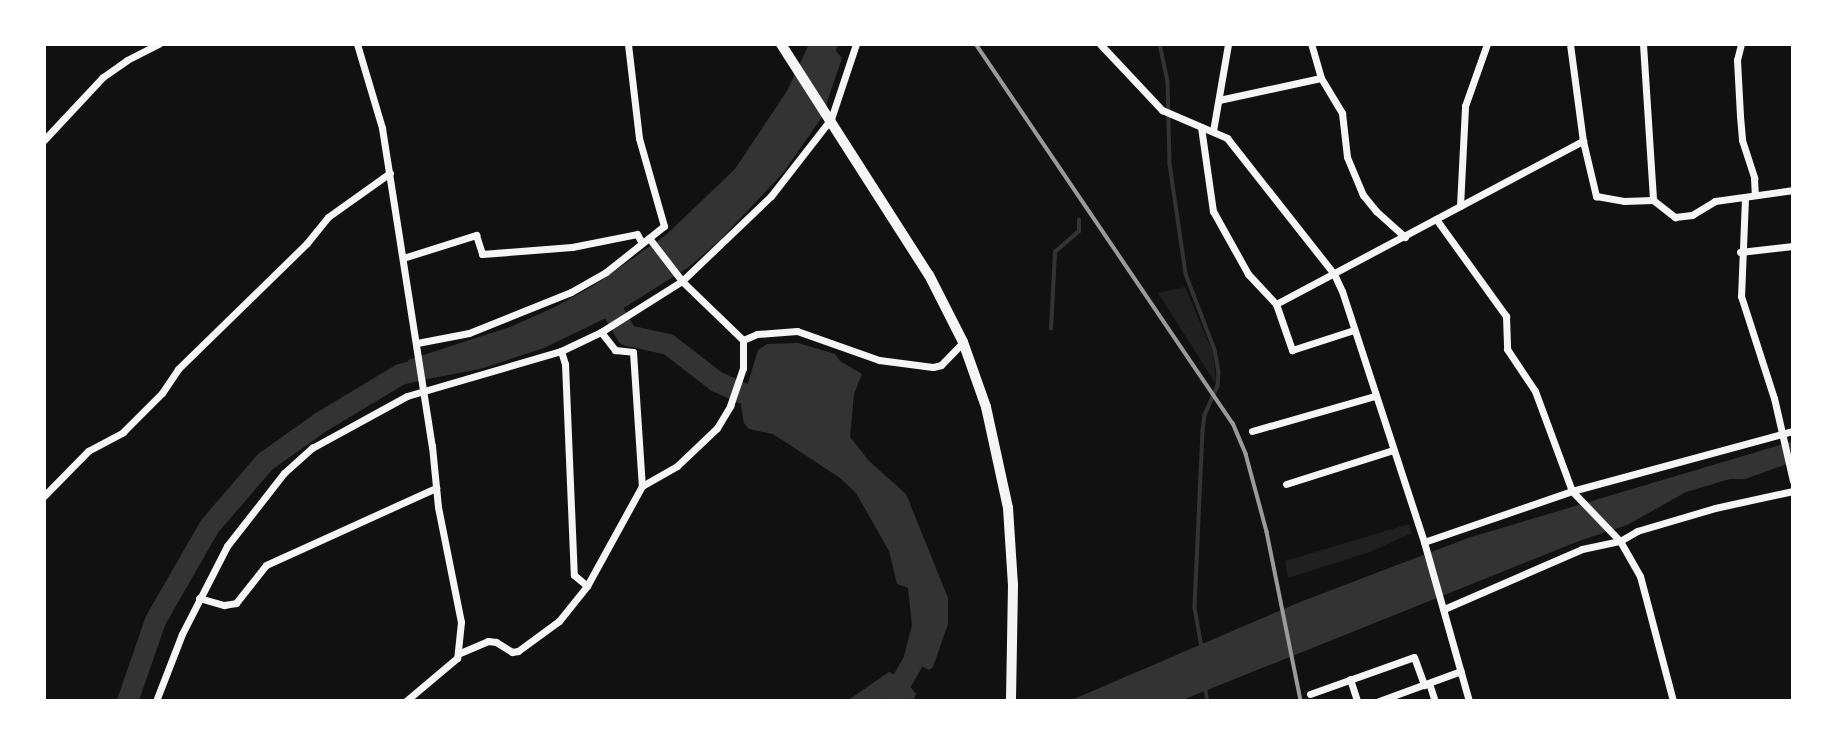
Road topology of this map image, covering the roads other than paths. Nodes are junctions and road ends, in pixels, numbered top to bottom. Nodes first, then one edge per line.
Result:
1 (159, 44) edge
2 (357, 44) edge
3 (628, 44) edge
4 (781, 44) edge
5 (856, 44) edge
6 (1100, 44) edge
7 (1228, 44) edge
8 (1311, 44) edge
9 (1487, 44) edge
10 (1570, 44) edge
11 (1643, 44) edge
12 (1741, 44) edge
13 (1321, 78) junction
14 (1219, 100) junction
15 (828, 115) junction
16 (1201, 127) junction
17 (1213, 131) junction
18 (44, 139) edge
19 (1583, 141) junction
20 (390, 173) junction
21 (1793, 190) edge
22 (1755, 195) junction
23 (1745, 198) junction
24 (1653, 200) junction
25 (1460, 206) junction
26 (1436, 219) junction
27 (1405, 237) junction
28 (648, 241) junction
29 (1793, 246) edge
30 (1740, 252) junction
31 (403, 258) junction
32 (1334, 274) junction
33 (680, 279) junction
34 (1276, 304) junction
35 (1354, 330) junction
36 (601, 332) junction
37 (743, 340) junction
38 (963, 342) junction
39 (417, 343) junction
40 (561, 351) junction
41 (423, 387) junction
42 (1375, 396) junction
43 (1793, 430) edge
44 (1252, 431) dead end
45 (1782, 436) junction
46 (1393, 450) junction
47 (1793, 481) edge
48 (1286, 485) dead end
49 (642, 486) junction
50 (436, 488) junction
51 (1572, 491) junction
52 (1793, 491) edge
53 (44, 496) edge
54 (1617, 539) junction
55 (1425, 545) junction
56 (587, 586) junction
57 (199, 598) junction
58 (1444, 606) junction
59 (460, 653) junction
60 (1461, 671) junction
61 (1350, 680) junction
62 (1426, 684) junction
63 (1310, 694) dead end
64 (156, 701) edge
65 (406, 701) edge
66 (1012, 701) edge
67 (1357, 701) edge
68 (1379, 701) edge
69 (1435, 701) edge
70 (1469, 701) edge
71 (1672, 701) edge

1 - 18 street
2 - 20 street
3 - 28 street
4 - 15 main road
5 - 15 street
6 - 16 street
7 - 14 street
8 - 13 street
9 - 25 street
10 - 19 street
11 - 24 street
12 - 22 street
13 - 14 street
13 - 27 street
14 - 17 street
15 - 33 street
15 - 38 main road
16 - 17 street
16 - 34 street
17 - 32 street
19 - 24 street
19 - 25 street
20 - 31 street
20 - 53 street
21 - 22 street
22 - 23 street
23 - 24 street
23 - 30 street
25 - 26 street
26 - 27 street
26 - 51 street
27 - 32 street
28 - 31 street
28 - 33 street
28 - 39 street
29 - 30 street
30 - 45 street
31 - 39 street
32 - 34 street
32 - 35 street
33 - 36 street
33 - 37 street
34 - 35 street
35 - 42 street
36 - 40 street
36 - 49 street
37 - 38 street
37 - 49 street
38 - 66 main road
39 - 41 street
40 - 41 street
40 - 56 street
41 - 50 street
41 - 57 street
42 - 44 street
42 - 46 street
43 - 45 street
45 - 47 street
45 - 51 street
46 - 48 street
46 - 55 street
49 - 56 street
50 - 57 street
50 - 59 street
51 - 54 street
51 - 55 street
52 - 54 street
54 - 58 street
54 - 71 street
55 - 58 street
56 - 59 street
57 - 64 street
58 - 60 street
59 - 65 street
60 - 62 street
60 - 70 street
61 - 62 street
61 - 63 street
61 - 67 street
62 - 68 street
62 - 69 street

